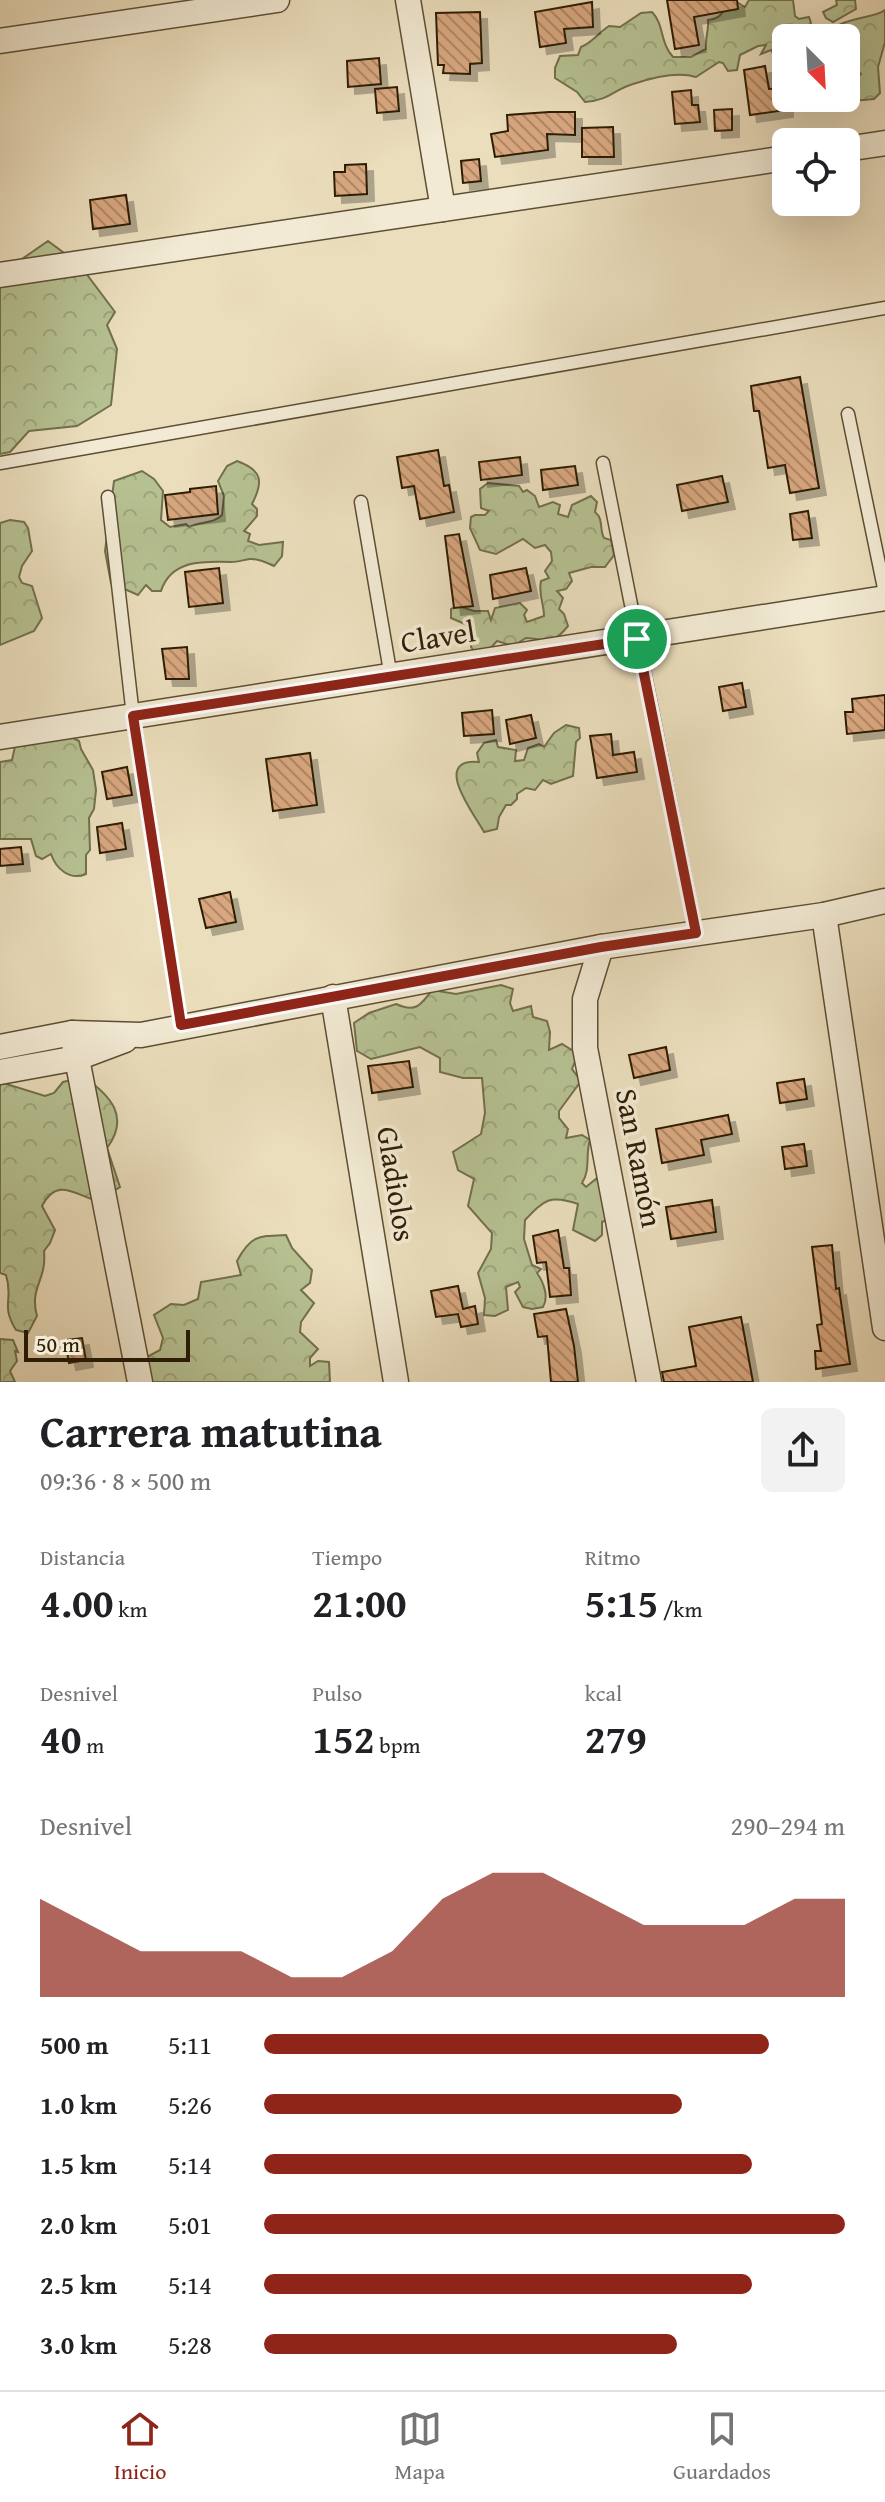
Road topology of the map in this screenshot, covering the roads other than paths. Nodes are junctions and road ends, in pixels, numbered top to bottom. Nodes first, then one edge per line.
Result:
1 (277, 0) edge
2 (408, 0) edge
3 (0, 41) edge
4 (885, 143) edge
5 (860, 147) edge
6 (772, 160) edge
7 (443, 209) junction
8 (0, 275) edge
9 (885, 308) edge
10 (848, 414) dead end
11 (0, 463) edge
12 (603, 463) dead end
13 (108, 497) dead end
14 (361, 502) dead end
15 (885, 596) edge
16 (637, 639) junction
17 (391, 677) junction
18 (133, 716) junction
19 (0, 737) edge
20 (885, 901) edge
21 (824, 915) junction
22 (696, 933) junction
23 (601, 947) junction
24 (333, 997) junction
25 (181, 1025) junction
26 (72, 1033) junction
27 (141, 1035) junction
28 (0, 1047) edge
29 (77, 1058) junction
30 (0, 1072) edge
31 (885, 1328) edge
32 (140, 1382) edge
33 (396, 1382) edge
34 (649, 1382) edge

1 - 3 street
2 - 7 street
4 - 5 street
6 - 7 street
7 - 8 street
9 - 11 lane
10 - 15 lane
12 - 16 lane
13 - 18 lane
14 - 17 lane
15 - 16 street, Clavel
16 - 17 street, Clavel
16 - 22 lane
17 - 18 street, Clavel
18 - 19 street, Clavel
18 - 25 lane
20 - 21 street
21 - 22 street
21 - 31 street
22 - 23 street
23 - 24 street
23 - 34 street, San Ramón
24 - 25 street
24 - 33 street, Gladiolos
25 - 27 street
26 - 27 street
26 - 28 street
26 - 29 street
27 - 29 street
29 - 30 street
29 - 32 street

